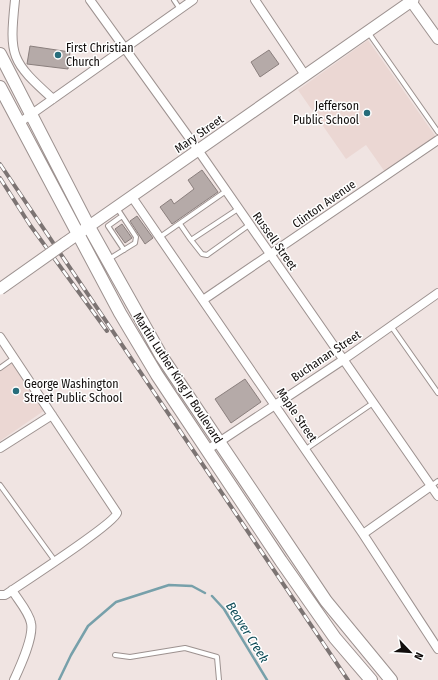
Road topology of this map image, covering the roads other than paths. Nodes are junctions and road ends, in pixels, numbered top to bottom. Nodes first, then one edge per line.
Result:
1 (15, 0) edge
2 (90, 0) edge
3 (174, 0) edge
4 (255, 0) edge
5 (411, 0) edge
6 (186, 3) edge
7 (368, 31) junction
8 (438, 40) edge
9 (125, 48) junction
10 (0, 54) edge
11 (305, 75) junction
12 (0, 87) edge
13 (53, 99) junction
14 (31, 114) junction
15 (19, 122) junction
16 (438, 132) edge
17 (438, 140) edge
18 (198, 150) junction
19 (226, 192) junction
20 (132, 197) junction
21 (238, 209) junction
22 (119, 212) junction
23 (180, 224) junction
24 (250, 225) junction
25 (89, 227) junction
26 (78, 235) junction
27 (160, 237) junction
28 (191, 240) junction
29 (124, 250) junction
30 (270, 255) junction
31 (107, 260) junction
32 (0, 289) edge
33 (438, 293) edge
34 (203, 300) junction
35 (391, 326) junction
36 (0, 337) edge
37 (14, 357) junction
38 (342, 360) junction
39 (0, 368) edge
40 (438, 393) edge
41 (373, 403) junction
42 (276, 404) junction
43 (52, 415) junction
44 (220, 443) junction
45 (0, 448) edge
46 (306, 449) junction
47 (207, 450) junction
48 (435, 484) edge
49 (0, 485) edge
50 (438, 496) edge
51 (363, 534) junction
52 (55, 561) junction
53 (12, 590) junction
54 (0, 595) edge
55 (438, 649) edge
56 (115, 655) dead end
57 (14, 680) edge
58 (219, 680) edge
59 (371, 680) edge
60 (391, 680) edge

1 - 13 street
2 - 9 street, Russell Street
3 - 6 lane
4 - 11 street
5 - 7 main road, Mary Street
5 - 8 street
6 - 9 street
7 - 11 main road, Mary Street
7 - 16 lane
9 - 13 street
9 - 18 street, Russell Street
10 - 14 main road, Martin Luther King Jr Boulevard
11 - 18 main road, Mary Street
12 - 15 main road, Martin Luther King Jr Boulevard
13 - 14 street
14 - 15 street
14 - 25 main road, Martin Luther King Jr Boulevard
15 - 26 main road, Martin Luther King Jr Boulevard
17 - 30 street, Clinton Avenue
18 - 19 street, Russell Street
18 - 20 main road, Mary Street
19 - 21 street, Russell Street
19 - 23 lane
20 - 22 main road, Mary Street
20 - 27 street, Maple Street
21 - 24 street, Russell Street
21 - 28 lane
22 - 25 main road, Mary Street
22 - 29 lane
22 - 29 lane
23 - 27 lane
23 - 28 lane
24 - 28 lane
24 - 30 street, Russell Street
25 - 26 main road, Mary Street
25 - 31 main road, Martin Luther King Jr Boulevard
26 - 32 main road, Mary Street, bridge
26 - 47 main road, Martin Luther King Jr Boulevard
27 - 34 street, Maple Street
29 - 31 lane
30 - 34 street, Clinton Avenue
30 - 38 street, Russell Street
31 - 44 main road, Martin Luther King Jr Boulevard
33 - 35 street, Buchanan Street
34 - 42 street, Maple Street
35 - 38 street, Buchanan Street
35 - 40 lane
36 - 37 street
37 - 39 lane
37 - 43 street
38 - 41 street, Russell Street
38 - 42 street, Buchanan Street
41 - 46 lane
41 - 48 street, Russell Street
42 - 44 street, Buchanan Street
42 - 46 street, Maple Street
43 - 45 street
43 - 52 street
44 - 47 street, Buchanan Street
44 - 60 main road, Martin Luther King Jr Boulevard
46 - 51 street, Maple Street
47 - 59 main road, Martin Luther King Jr Boulevard
48 - 50 street, Russell Street
48 - 51 street
49 - 52 lane
51 - 55 street, Maple Street
52 - 53 street
53 - 54 street
53 - 57 street
56 - 58 lane

